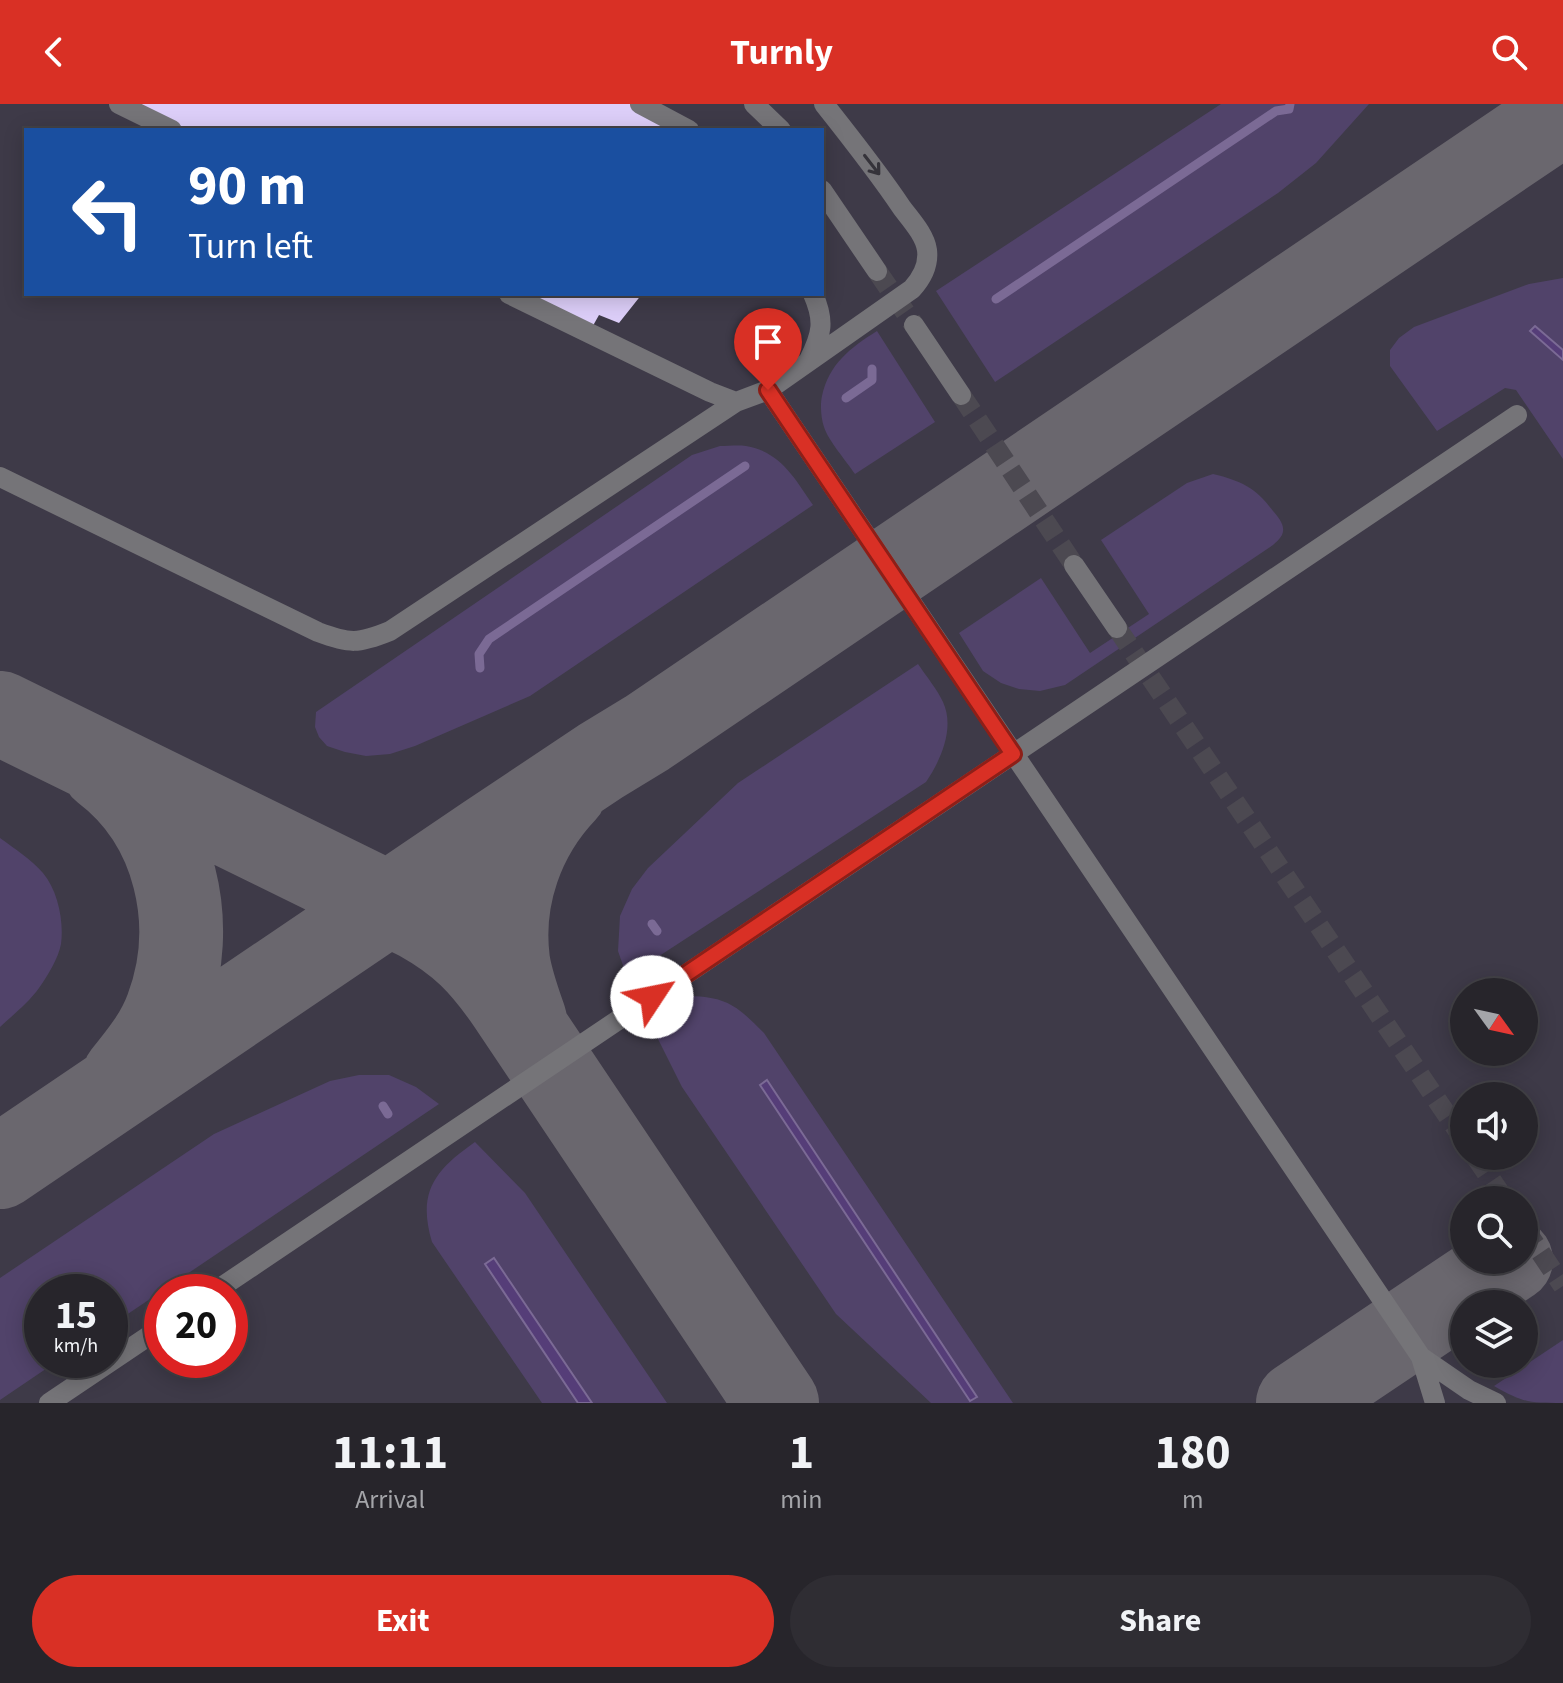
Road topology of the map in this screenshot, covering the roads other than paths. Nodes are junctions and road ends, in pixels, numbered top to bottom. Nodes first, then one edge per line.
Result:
1 (119, 104) edge
2 (640, 104) edge
3 (754, 104) edge
4 (824, 104) edge
5 (168, 128) edge
6 (685, 128) edge
7 (779, 128) edge
8 (824, 193) edge
9 (877, 271) tunnel mouth
10 (513, 296) edge
11 (814, 296) edge
12 (914, 325) tunnel mouth
13 (809, 360) junction
14 (768, 390) junction
15 (961, 395) tunnel mouth
16 (736, 402) junction
17 (1517, 415) dead end
18 (0, 477) edge
19 (1074, 565) tunnel mouth
20 (1117, 628) tunnel mouth
21 (1013, 754) junction
22 (241, 1274) edge
23 (144, 1339) edge
24 (1421, 1357) junction
25 (49, 1403) edge
26 (1435, 1403) edge
27 (1496, 1403) edge

1 - 5 lane
2 - 6 lane
3 - 7 lane
4 -> 13 lane
8 - 9 lane
10 - 16 lane
11 - 13 lane
12 - 15 lane
13 - 14 lane
14 - 16 lane
14 - 21 lane
16 - 18 lane
17 - 21 lane
19 - 20 lane
21 - 22 lane
21 - 24 lane
23 - 25 lane
24 - 26 lane
24 - 27 lane

